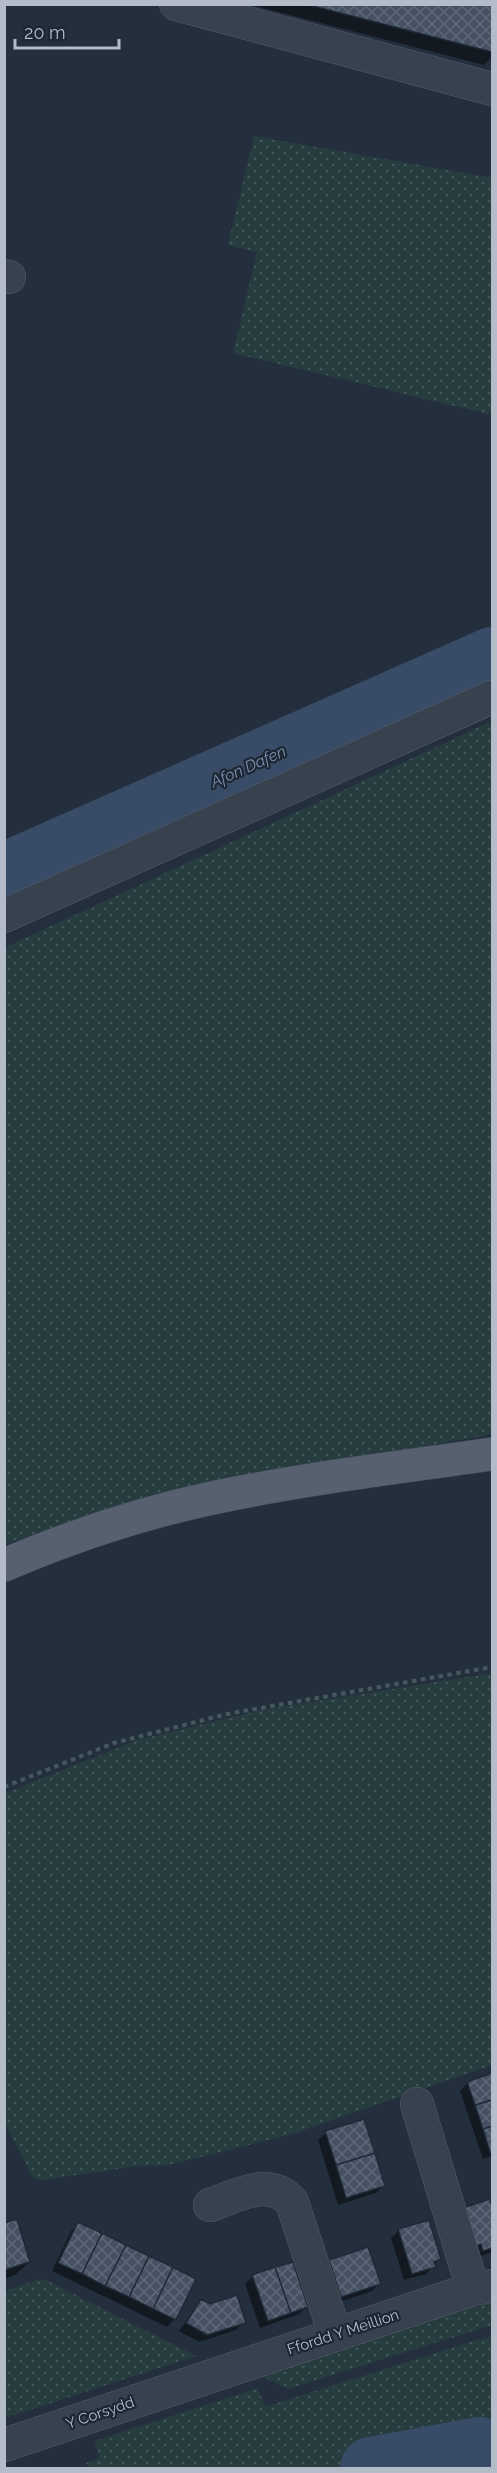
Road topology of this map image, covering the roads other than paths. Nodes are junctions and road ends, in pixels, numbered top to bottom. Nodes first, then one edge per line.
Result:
1 (176, 4) edge
2 (492, 89) edge
3 (492, 698) edge
4 (4, 916) edge
5 (492, 1454) edge
6 (4, 1565) edge
7 (417, 2104) dead end
8 (210, 2205) dead end
9 (482, 2288) edge
10 (335, 2334) junction
11 (195, 2381) joint
12 (4, 2445) edge

1 - 2 street
3 - 4 street
5 - 6 main road
7 - 9 street
8 - 10 street
9 - 10 street, Ffordd Y Meillion
10 - 11 street, Ffordd Y Meillion
11 - 12 street, Y Corsydd

